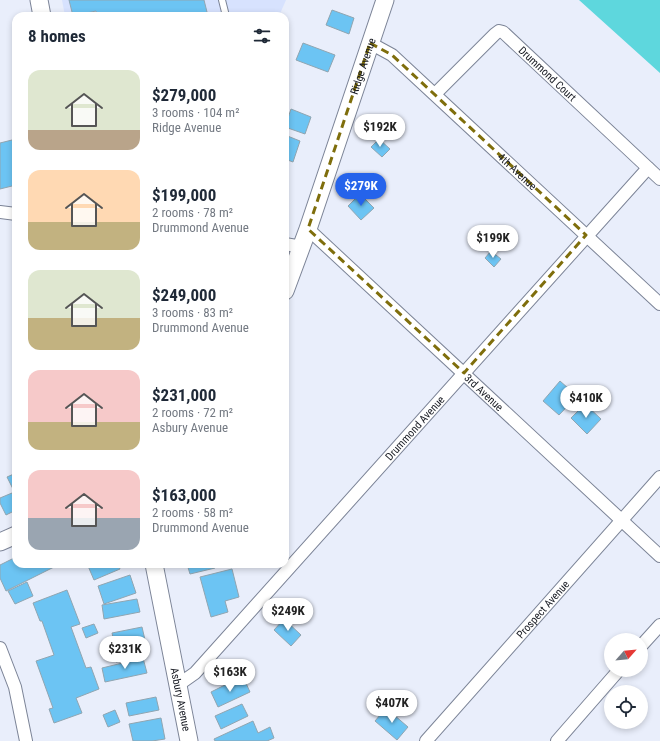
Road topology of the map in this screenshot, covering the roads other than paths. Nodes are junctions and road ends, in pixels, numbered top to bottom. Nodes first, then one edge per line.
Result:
1 (38, 0) edge
2 (222, 0) edge
3 (385, 0) edge
4 (41, 12) edge
5 (225, 12) edge
6 (370, 43) junction
7 (435, 94) junction
8 (648, 168) junction
9 (660, 179) edge
10 (0, 212) edge
11 (12, 214) edge
12 (308, 229) junction
13 (586, 235) junction
14 (293, 246) edge
15 (289, 268) edge
16 (660, 304) edge
17 (464, 373) junction
18 (660, 477) edge
19 (622, 520) junction
20 (12, 536) edge
21 (0, 542) edge
22 (660, 556) edge
23 (155, 568) edge
24 (660, 625) edge
25 (648, 638) edge
26 (0, 648) edge
27 (613, 677) edge
28 (178, 685) junction
29 (26, 741) edge
30 (189, 741) edge
31 (426, 741) edge
32 (558, 741) edge

1 - 4 street
2 - 5 lane
3 - 6 street, Ridge Avenue
6 - 7 street, 4th Avenue
6 - 12 street, Ridge Avenue
7 - 8 street, Drummond Court
7 - 13 street, 4th Avenue
8 - 9 street, Drummond Court
8 - 13 street, Drummond Avenue
10 - 11 street
12 - 14 street, Ridge Avenue
12 - 17 street, 3rd Avenue
13 - 16 street, 4th Avenue
13 - 17 street, Drummond Avenue
14 - 15 street, Ridge Avenue
17 - 19 street, 3rd Avenue
17 - 28 street, Drummond Avenue
18 - 19 street, Prospect Avenue
19 - 22 street, 3rd Avenue
19 - 31 street, Prospect Avenue
20 - 21 street
23 - 28 street, Asbury Avenue
24 - 25 street
26 - 29 street
27 - 32 street
28 - 30 street, Asbury Avenue

